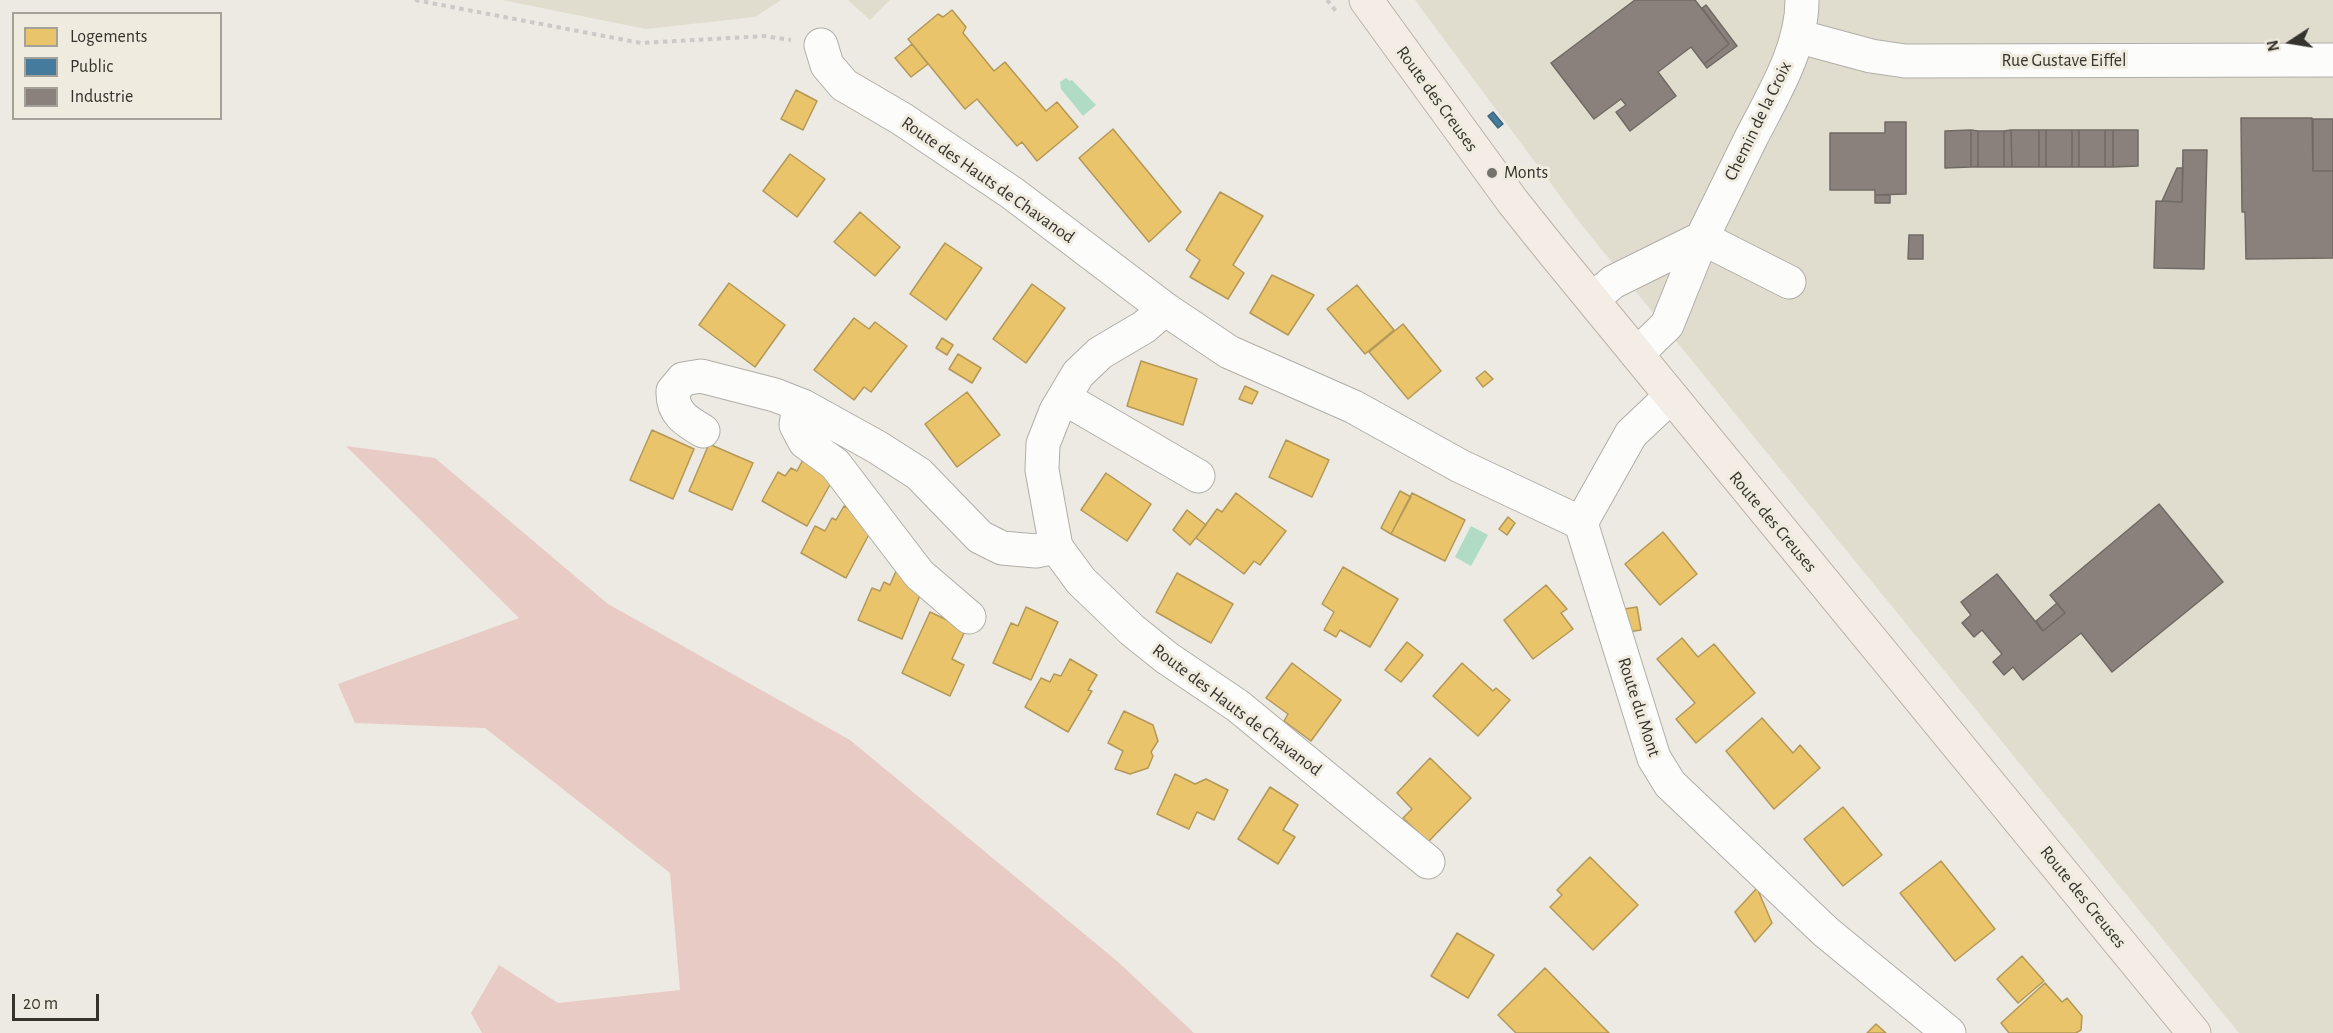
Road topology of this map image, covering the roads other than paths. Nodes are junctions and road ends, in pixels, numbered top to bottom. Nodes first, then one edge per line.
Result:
1 (1366, 0) edge
2 (1802, 0) edge
3 (1797, 36) junction
4 (821, 45) road end
5 (2333, 60) edge
6 (1702, 238) junction
7 (1789, 282) dead end
8 (1593, 298) junction
9 (1165, 309) junction
10 (1637, 354) junction
11 (1670, 397) junction
12 (1064, 398) junction
13 (789, 400) junction
14 (703, 431) dead end
15 (1198, 476) dead end
16 (1581, 523) junction
17 (1056, 547) junction
18 (969, 617) dead end
19 (1428, 862) dead end
20 (1949, 1033) edge
21 (2194, 1033) edge

1 - 8 main road, Route des Creuses
2 - 3 street, Chemin de la Croix
3 - 5 street, Rue Gustave Eiffel
3 - 6 street, Chemin de la Croix
4 - 9 street, Route des Hauts de Chavanod
6 - 7 street
6 - 8 street
6 - 10 street, Chemin de la Croix
8 - 10 main road, Route des Creuses
9 - 12 street, Route des Hauts de Chavanod
9 - 16 street, Route des Hauts de Chavanod
10 - 11 main road, Route des Creuses
11 - 16 street
11 - 21 main road, Route des Creuses
12 - 15 street
12 - 17 street, Route des Hauts de Chavanod
13 - 14 street
13 - 17 street
13 - 18 street
16 - 20 street, Route du Mont
17 - 19 street, Route des Hauts de Chavanod

